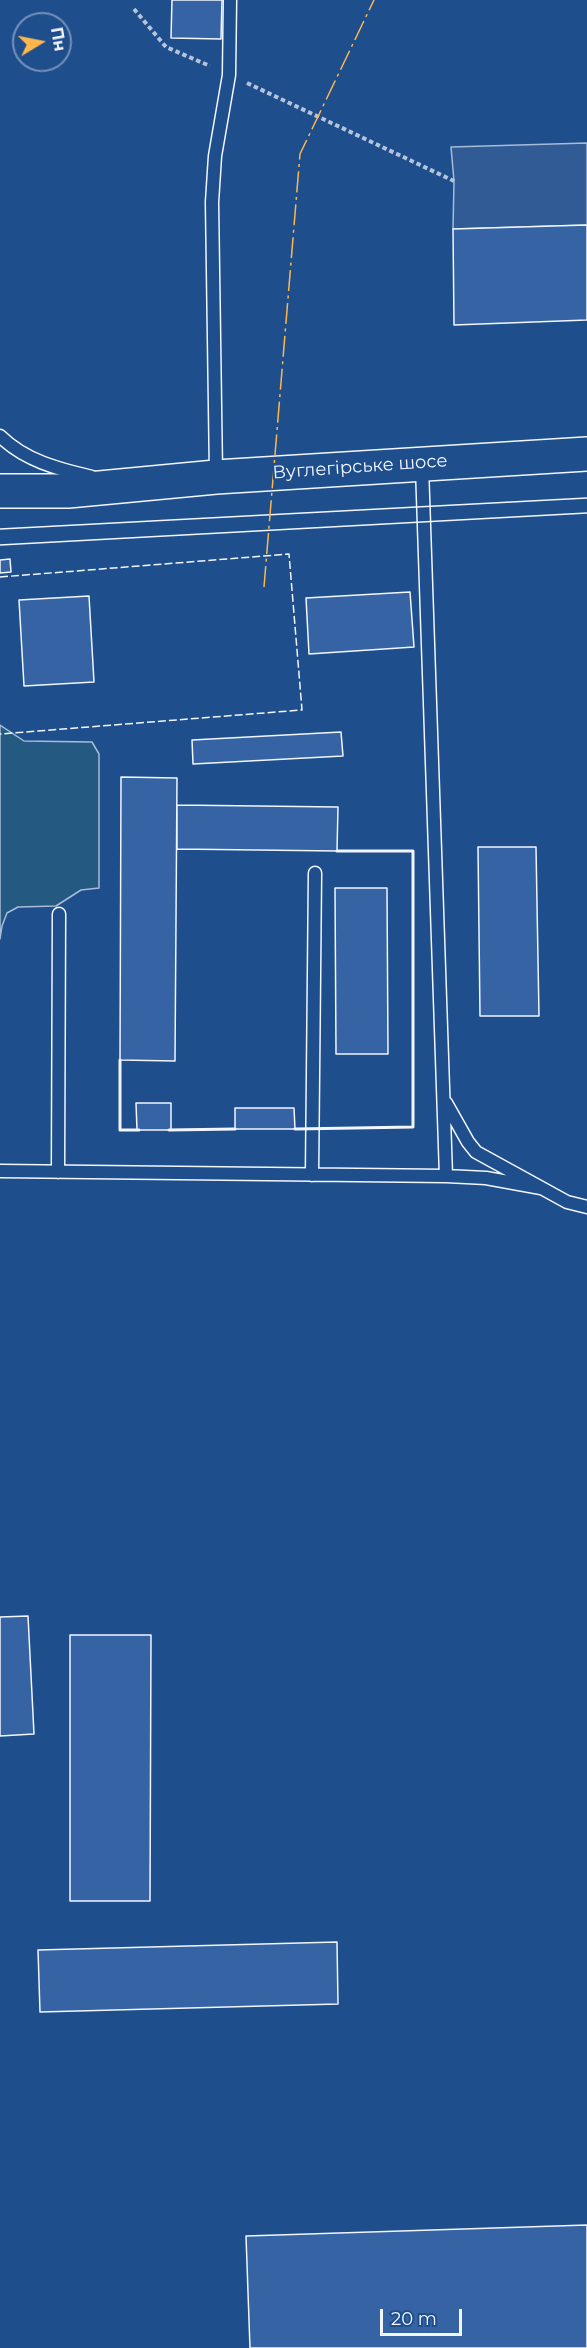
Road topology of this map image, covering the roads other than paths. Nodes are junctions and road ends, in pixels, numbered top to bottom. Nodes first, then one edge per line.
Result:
1 (230, 0) edge
2 (0, 436) edge
3 (587, 454) edge
4 (422, 463) junction
5 (216, 477) junction
6 (134, 486) junction
7 (0, 491) edge
8 (315, 873) dead end
9 (59, 914) dead end
10 (443, 1099) junction
11 (0, 1171) edge
12 (58, 1172) junction
13 (312, 1175) junction
14 (446, 1176) junction
15 (541, 1188) junction
16 (587, 1207) edge

1 - 5 lane
2 - 6 lane
3 - 4 street, Вуглегірське шосе
4 - 5 street, Вуглегірське шосе
4 - 10 lane
5 - 6 street, Вуглегірське шосе
6 - 7 street, Вуглегірське шосе
8 - 13 lane
9 - 12 lane
10 - 14 lane
10 - 15 lane
11 - 12 lane
12 - 13 lane
13 - 14 lane
14 - 15 lane
15 - 16 lane

